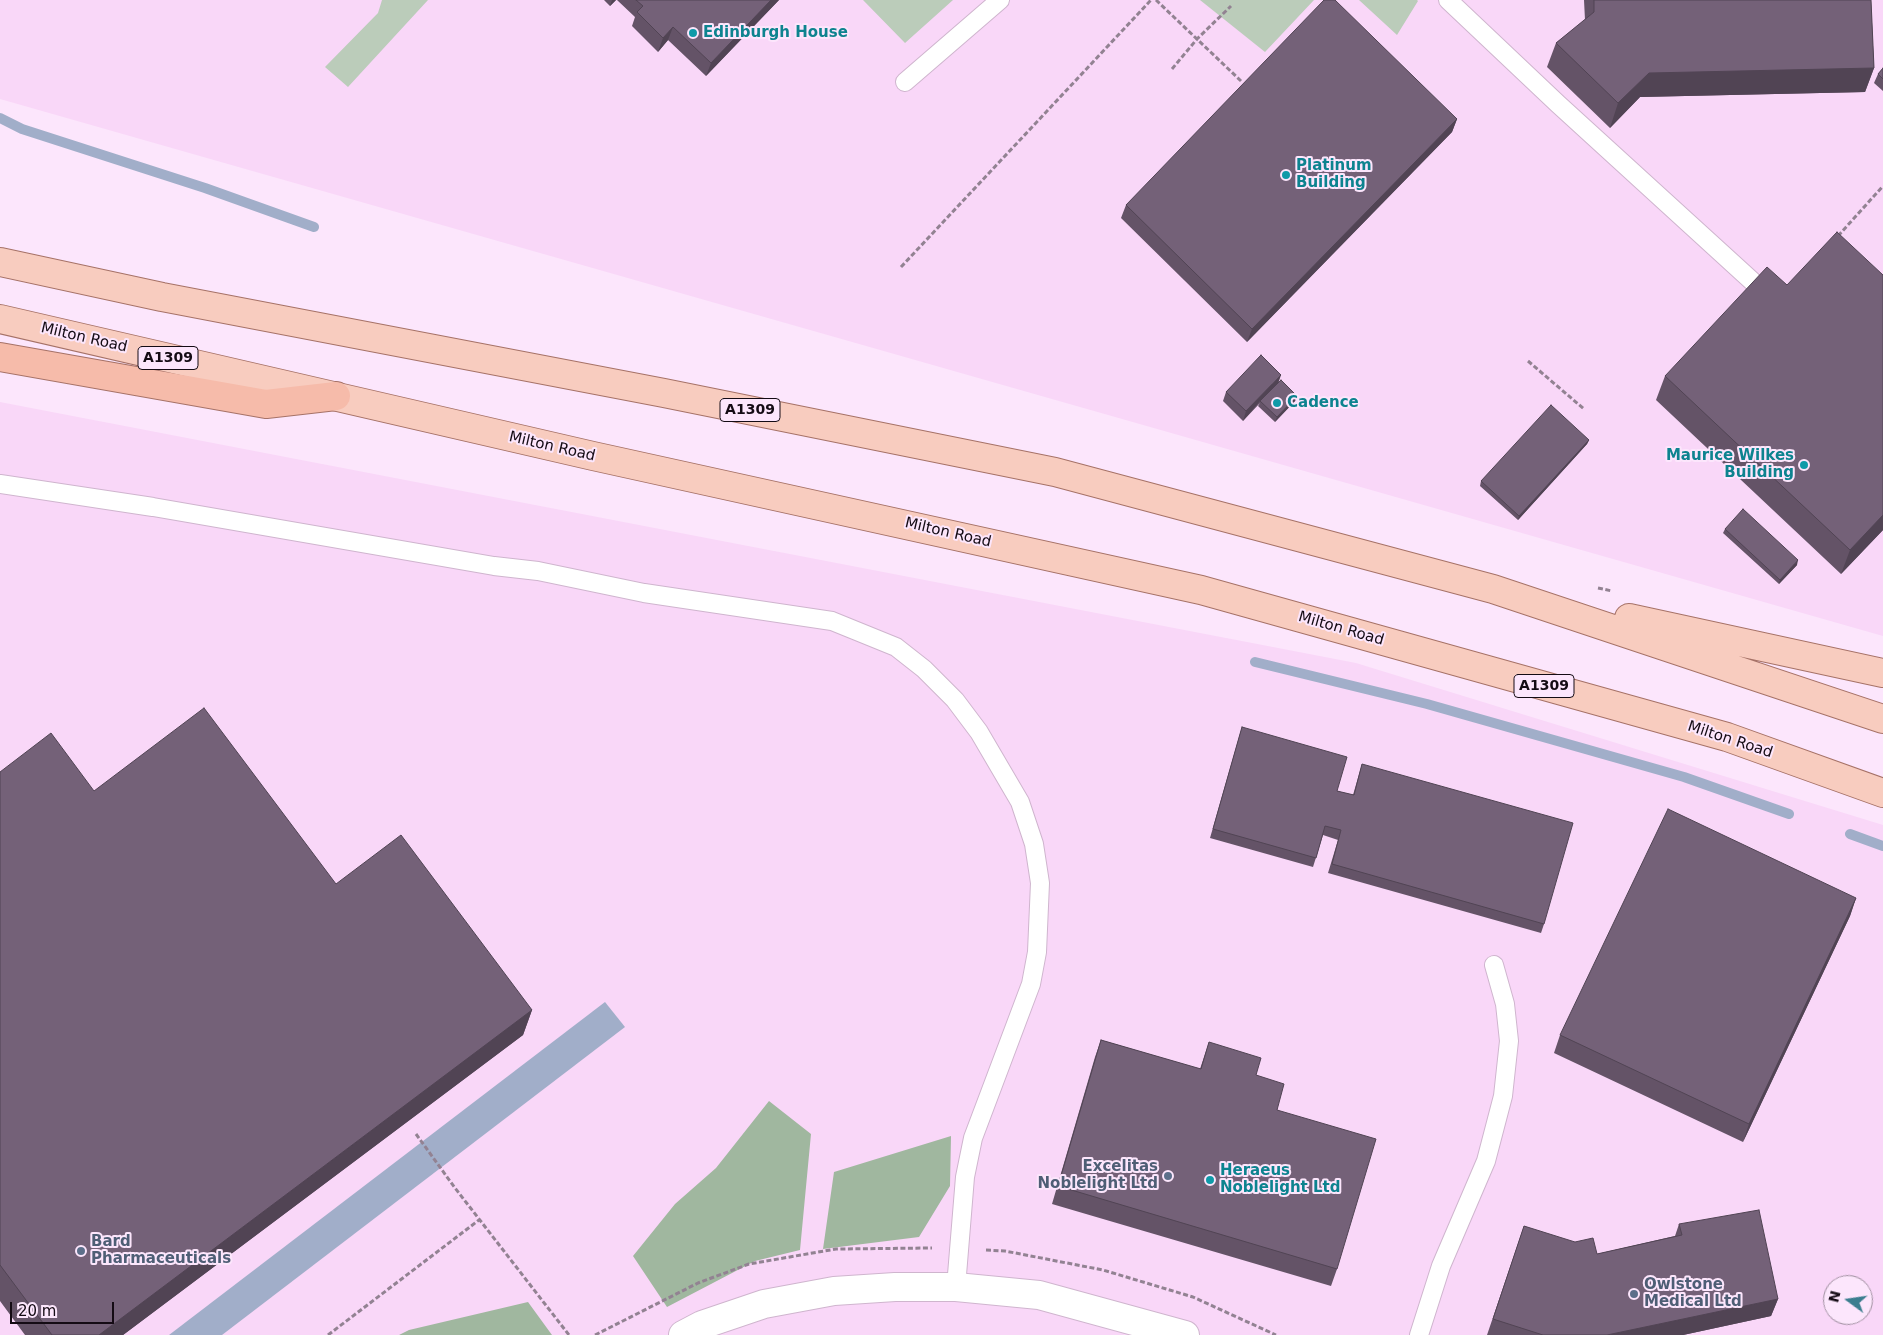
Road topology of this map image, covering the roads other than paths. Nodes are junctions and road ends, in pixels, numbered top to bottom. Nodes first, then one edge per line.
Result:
1 (1000, 0) edge
2 (1448, 0) edge
3 (905, 82) dead end
4 (0, 262) edge
5 (1752, 280) edge
6 (0, 319) edge
7 (0, 356) edge
8 (336, 396) junction
9 (0, 484) edge
10 (1493, 589) junction
11 (1883, 673) edge
12 (1883, 719) edge
13 (1883, 793) edge
14 (1494, 965) dead end
15 (956, 1287) junction
16 (1181, 1334) edge
17 (684, 1335) edge
18 (1419, 1335) edge

1 - 3 lane
2 - 5 lane
4 - 10 main road, A1309
6 - 8 main road, Milton Road / A1309
7 - 8 highway
8 - 13 main road, Milton Road / A1309
9 - 15 lane
10 - 11 main road, A1309
10 - 12 main road, A1309
14 - 18 lane
15 - 16 street
15 - 17 street

